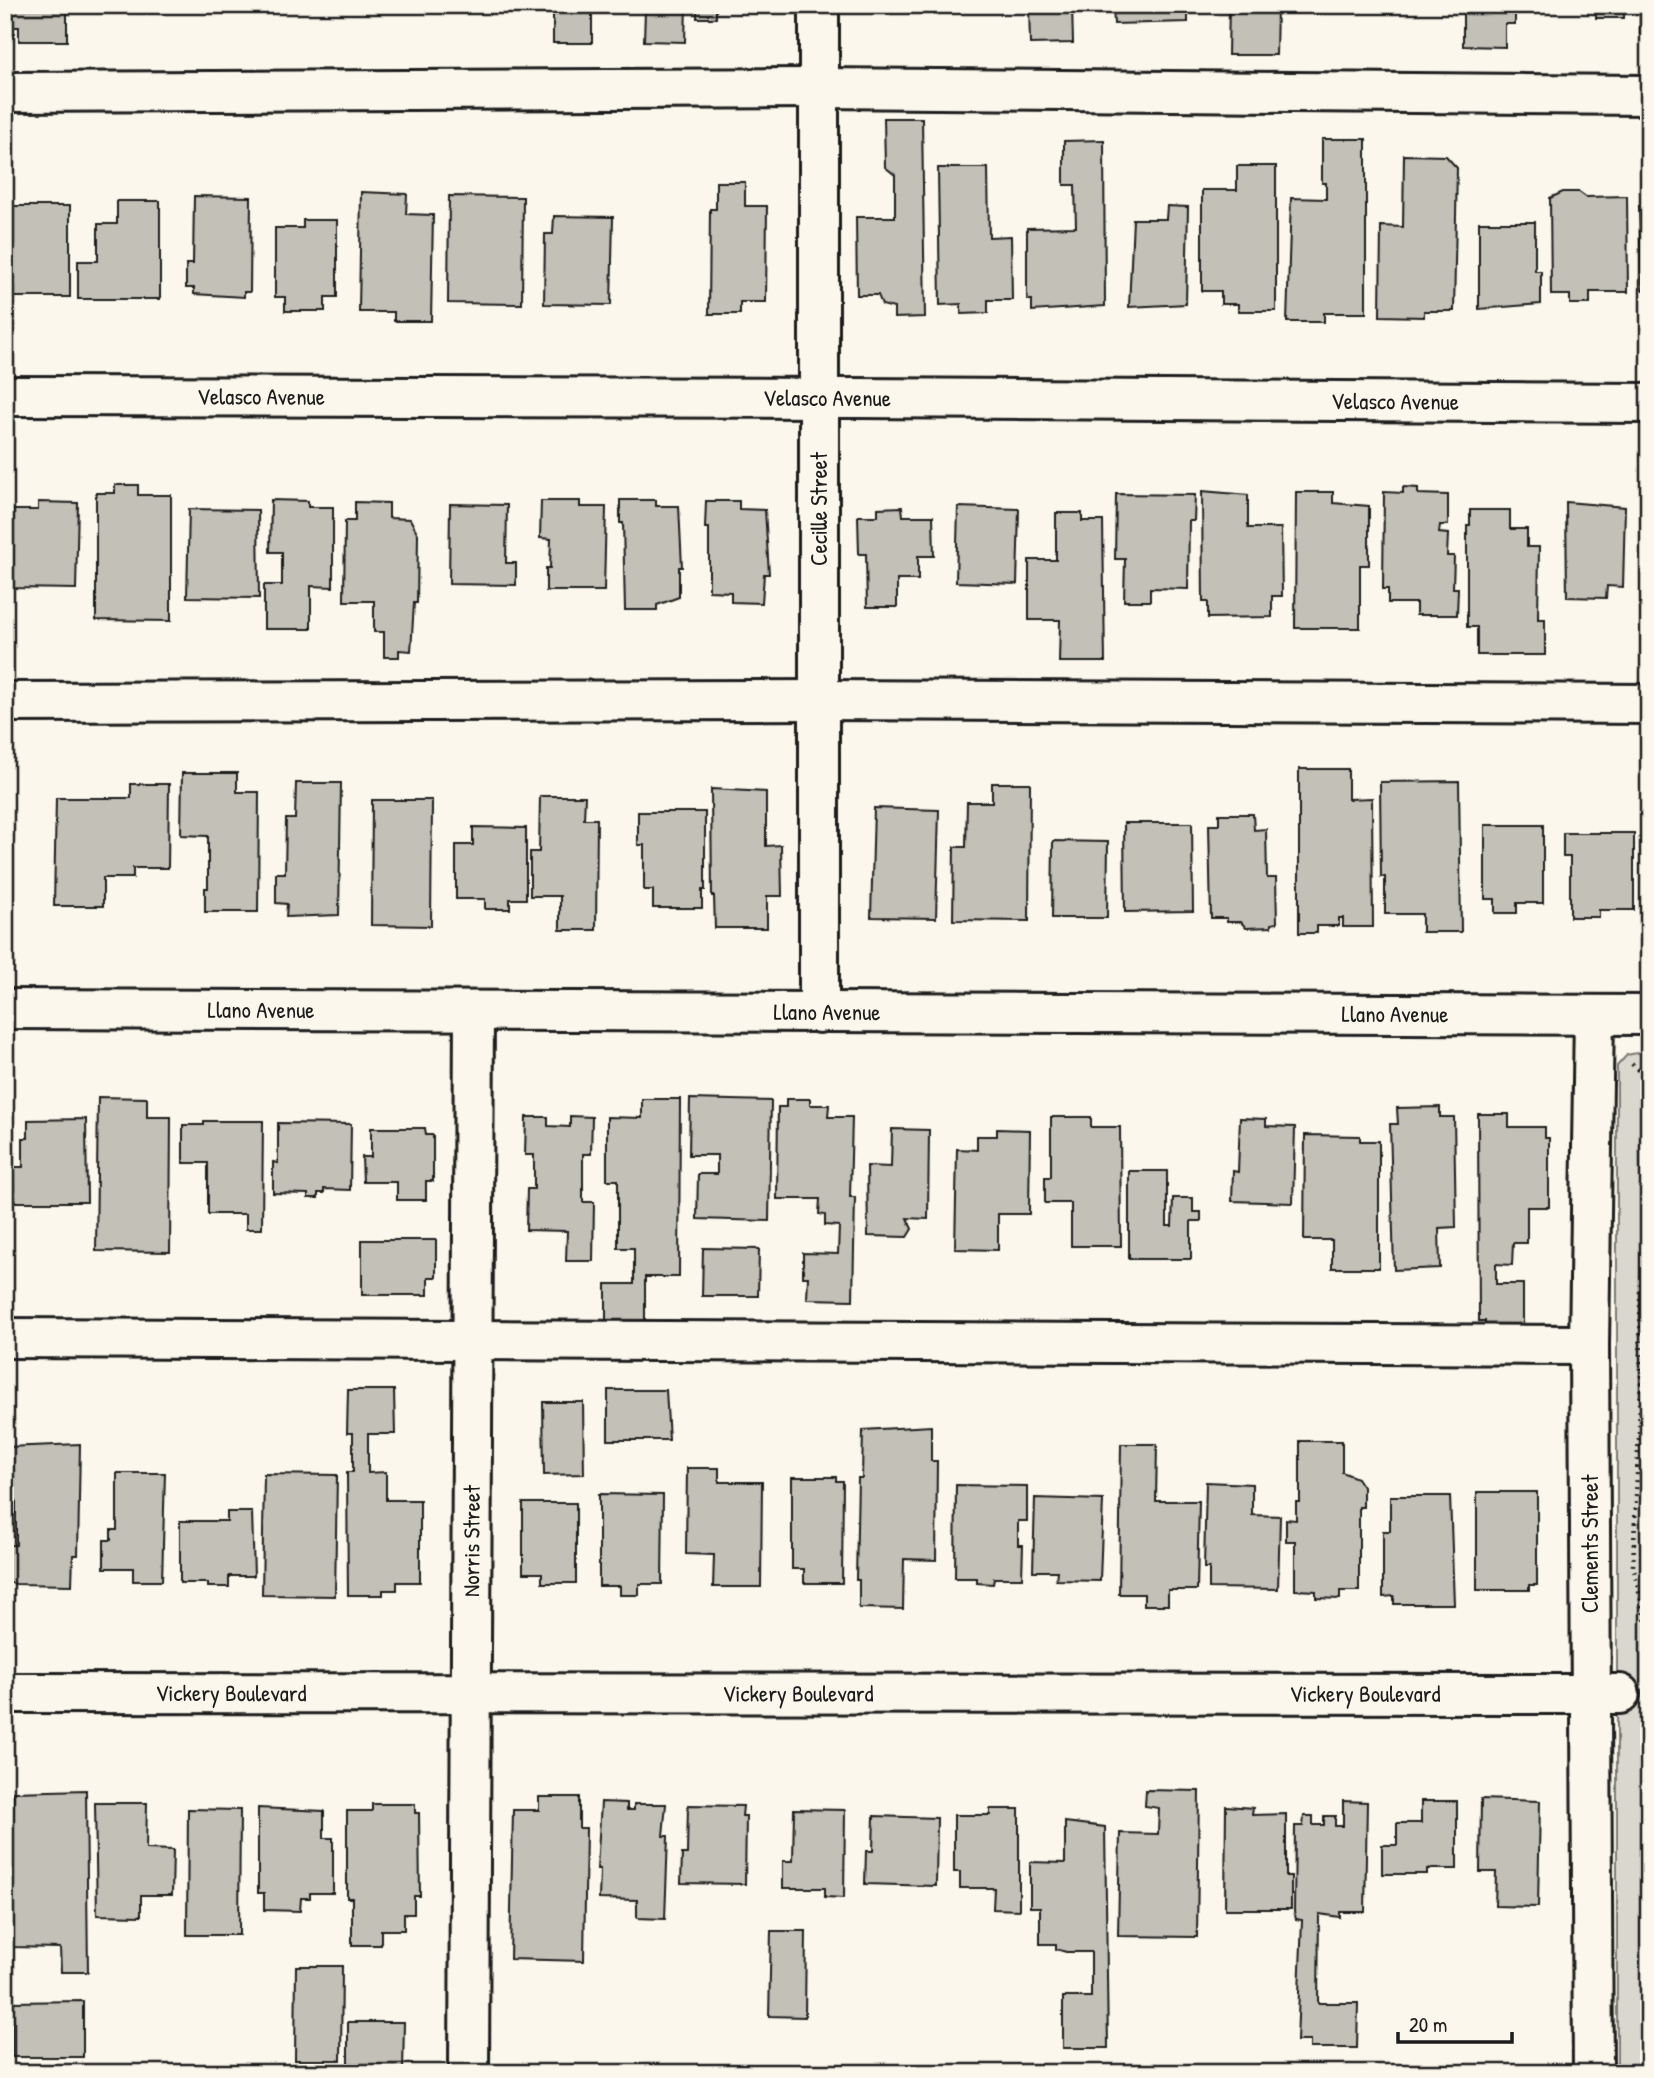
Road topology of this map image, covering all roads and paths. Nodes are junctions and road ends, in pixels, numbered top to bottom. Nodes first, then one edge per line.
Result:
1 (819, 5) edge
2 (819, 88) junction
3 (5, 92) edge
4 (1649, 94) edge
5 (5, 396) edge
6 (819, 398) junction
7 (1649, 403) edge
8 (819, 700) junction
9 (5, 702) edge
10 (1649, 704) edge
11 (5, 1009) edge
12 (474, 1010) junction
13 (819, 1013) junction
14 (1594, 1015) junction
15 (1649, 1015) edge
16 (1625, 1056) dead end
17 (1649, 1081) edge
18 (1649, 1243) edge
19 (5, 1338) edge
20 (473, 1341) junction
21 (1589, 1345) junction
22 (1649, 1636) edge
23 (5, 1693) edge
24 (471, 1693) junction
25 (1605, 1695) junction
26 (469, 2073) edge
27 (1593, 2073) edge

1 - 2 street, Cecille Street
2 - 3 street
2 - 4 street
2 - 6 street, Cecille Street
5 - 6 street, Velasco Avenue
6 - 7 street, Velasco Avenue
6 - 8 street, Cecille Street
8 - 9 street
8 - 10 street
8 - 13 street, Cecille Street
11 - 12 street, Llano Avenue
12 - 13 street, Llano Avenue
12 - 20 street, Norris Street
13 - 14 street, Llano Avenue
14 - 15 street, Llano Avenue
14 - 21 street, Clements Street
16 - 17 path
18 - 22 path
19 - 20 street
20 - 21 street
20 - 24 street, Norris Street
21 - 25 street, Clements Street
23 - 24 street, Vickery Boulevard
24 - 25 street, Vickery Boulevard
24 - 26 street, Norris Street
25 - 27 street, Clements Street

